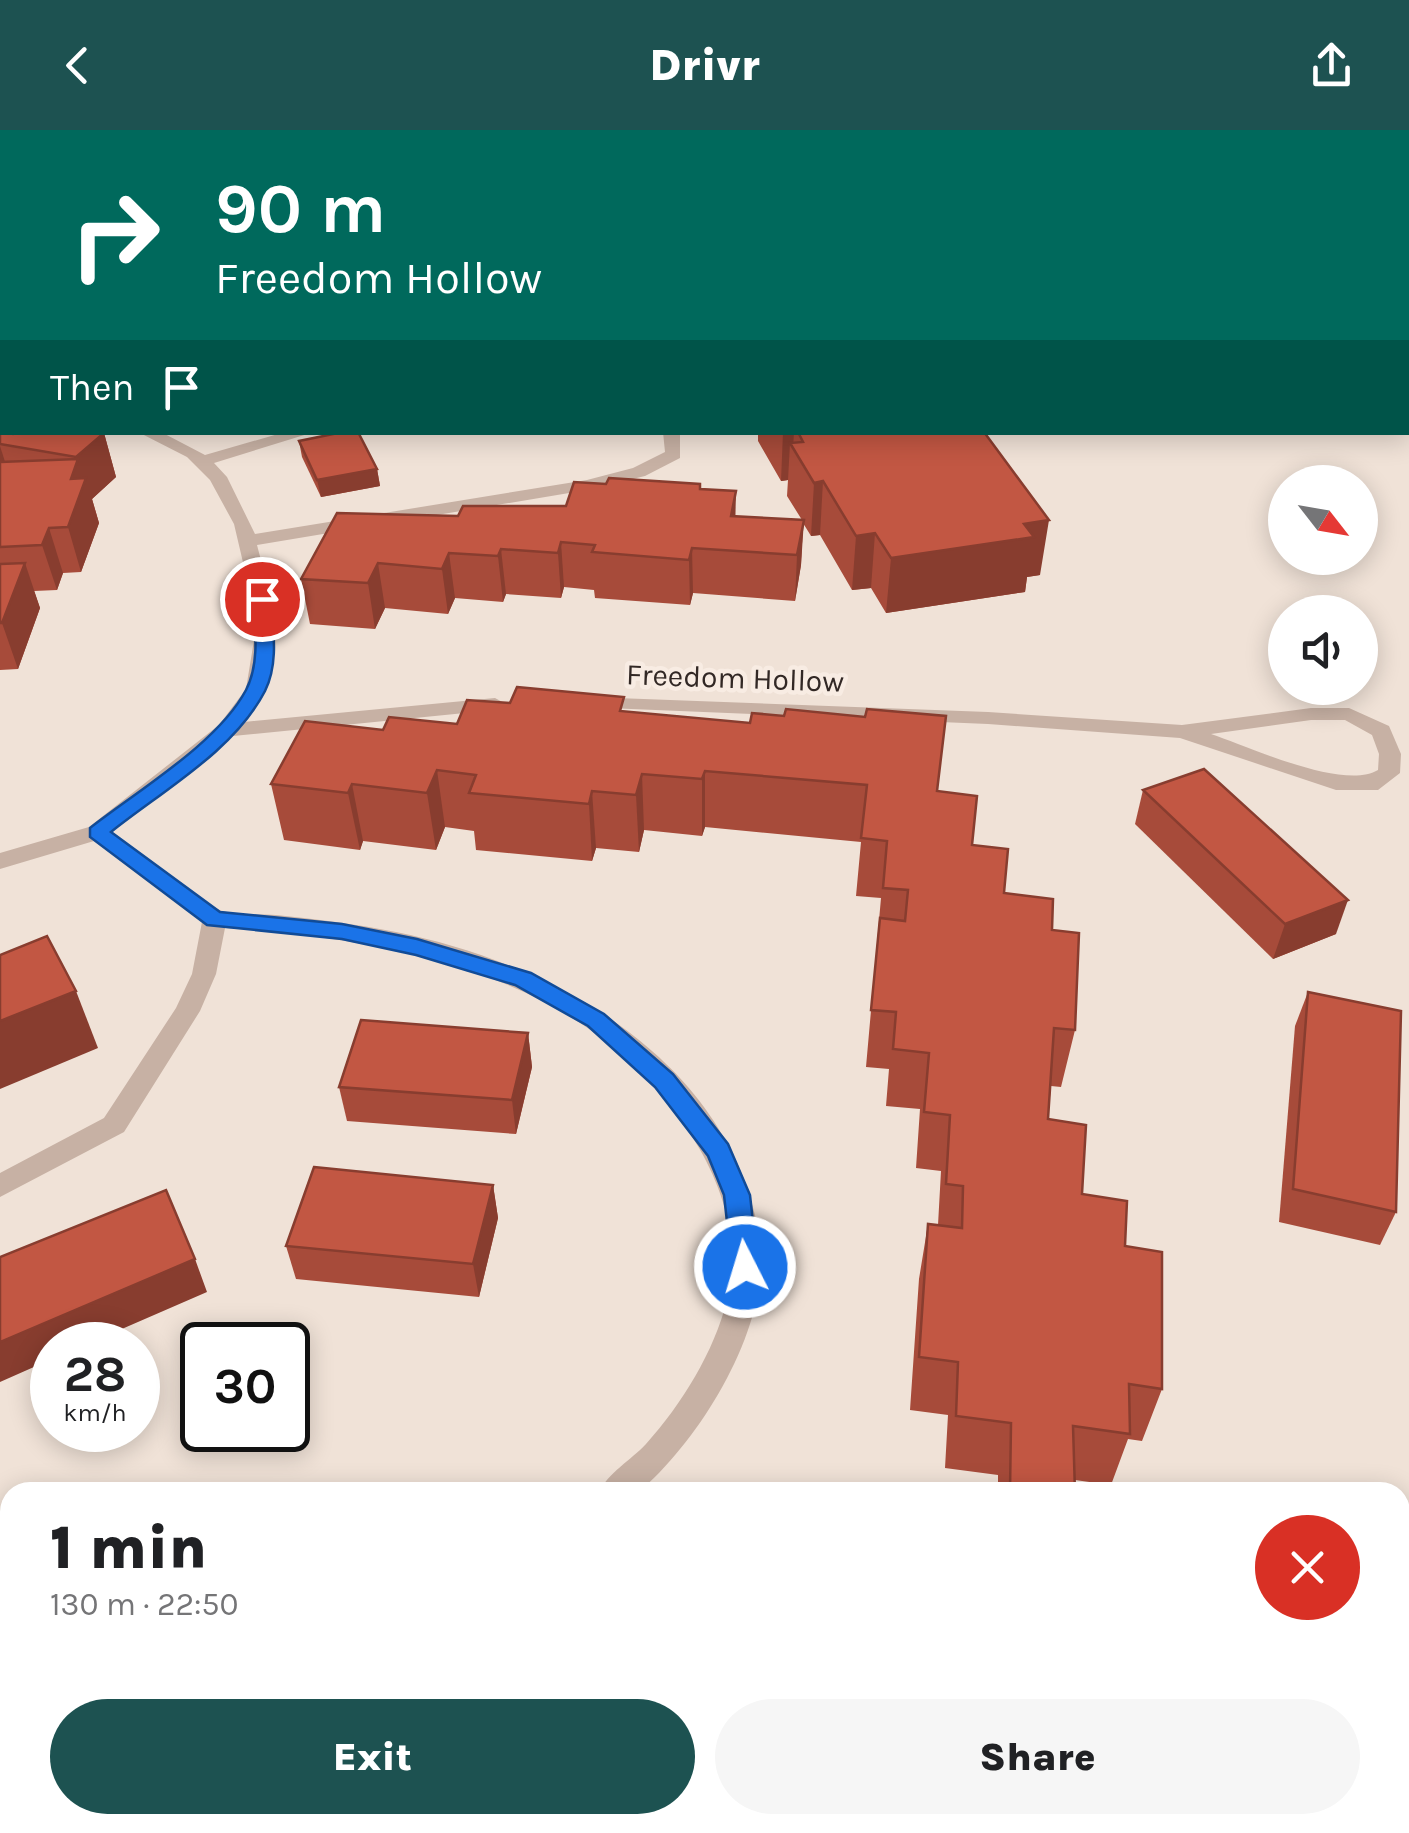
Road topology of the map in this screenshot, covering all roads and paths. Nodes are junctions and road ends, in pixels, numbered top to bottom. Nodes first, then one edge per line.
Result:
1 (152, 435) edge
2 (295, 435) edge
3 (671, 435) edge
4 (201, 461) junction
5 (248, 540) junction
6 (524, 702) edge
7 (572, 703) edge
8 (227, 730) junction
9 (1182, 732) junction
10 (97, 832) junction
11 (0, 861) edge
12 (215, 920) junction
13 (0, 1186) edge
14 (629, 1482) edge

1 - 4 street
2 - 4 street
3 - 5 street
4 - 5 street
5 - 8 street
6 - 8 street
7 - 9 street, Freedom Hollow
8 - 10 street
9 - 9 street, Freedom Hollow
10 - 11 street
10 - 12 street
12 - 13 street
12 - 14 street

